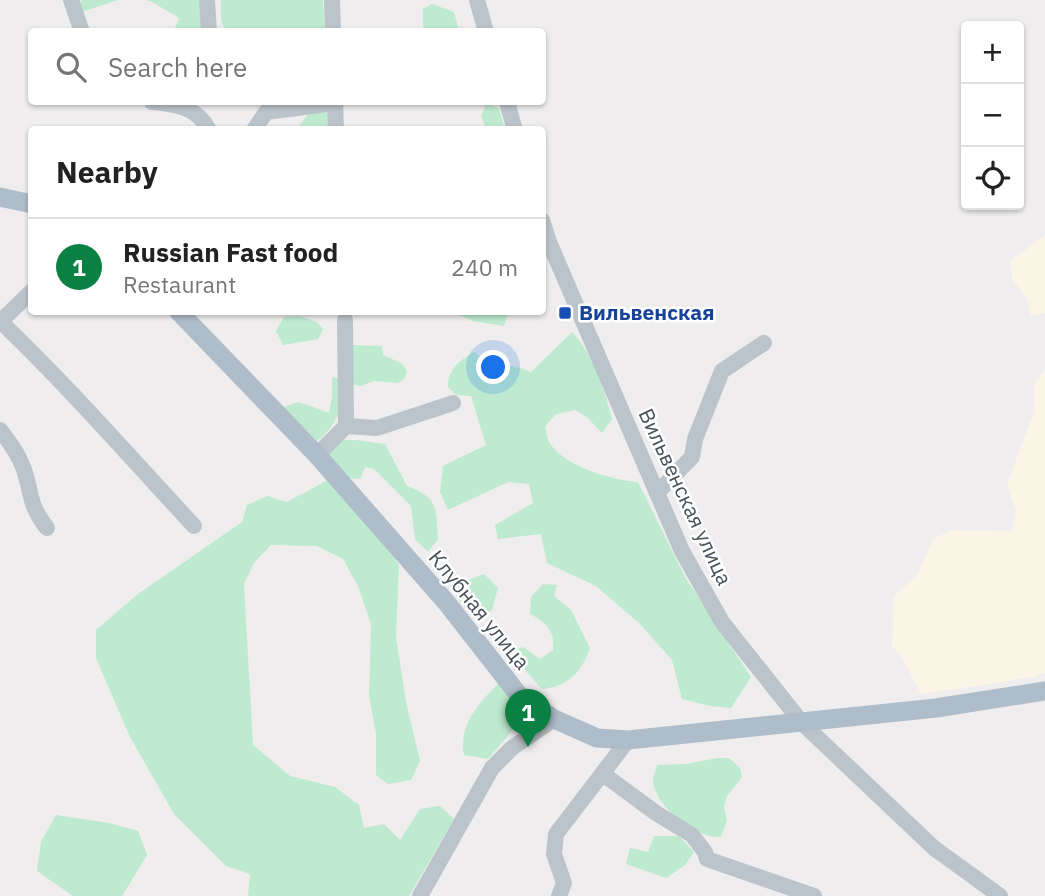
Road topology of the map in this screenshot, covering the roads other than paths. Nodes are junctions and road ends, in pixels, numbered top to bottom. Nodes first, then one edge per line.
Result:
1 (71, 0) edge
2 (207, 0) edge
3 (332, 0) edge
4 (477, 0) edge
5 (81, 28) edge
6 (209, 28) edge
7 (333, 28) edge
8 (485, 28) edge
9 (180, 105) edge
10 (257, 105) edge
11 (314, 105) edge
12 (335, 105) edge
13 (508, 105) edge
14 (266, 112) junction
15 (207, 126) edge
16 (257, 126) edge
17 (336, 126) edge
18 (514, 126) edge
19 (0, 197) edge
20 (28, 203) edge
21 (546, 242) edge
22 (28, 295) edge
23 (182, 315) edge
24 (345, 320) dead end
25 (0, 321) edge
26 (764, 343) dead end
27 (453, 403) dead end
28 (346, 426) junction
29 (0, 430) edge
30 (317, 455) junction
31 (657, 493) junction
32 (194, 526) dead end
33 (47, 528) dead end
34 (1045, 691) edge
35 (554, 719) junction
36 (802, 723) junction
37 (628, 740) junction
38 (603, 774) junction
39 (778, 890) edge
40 (420, 896) edge
41 (559, 896) edge
42 (814, 896) edge
43 (1000, 896) edge

1 - 5 street
2 - 6 street
3 - 7 street
4 - 8 street
9 - 15 street
10 - 14 street
11 - 14 street
12 - 17 street
13 - 18 street
14 - 16 street
19 - 20 main road
21 - 31 street, Вильвенская улица
22 - 25 street
23 - 30 main road, Клубная улица
24 - 28 street
25 - 32 street
26 - 31 street
27 - 28 street
28 - 30 street
29 - 33 street
30 - 35 main road, Клубная улица
31 - 36 street, Вильвенская улица
34 - 36 main road, Клубная улица
35 - 37 main road, Клубная улица
35 - 40 street
36 - 37 main road, Клубная улица
36 - 43 street, Вильвенская улица
37 - 38 street
38 - 39 street
38 - 41 street
39 - 42 street

